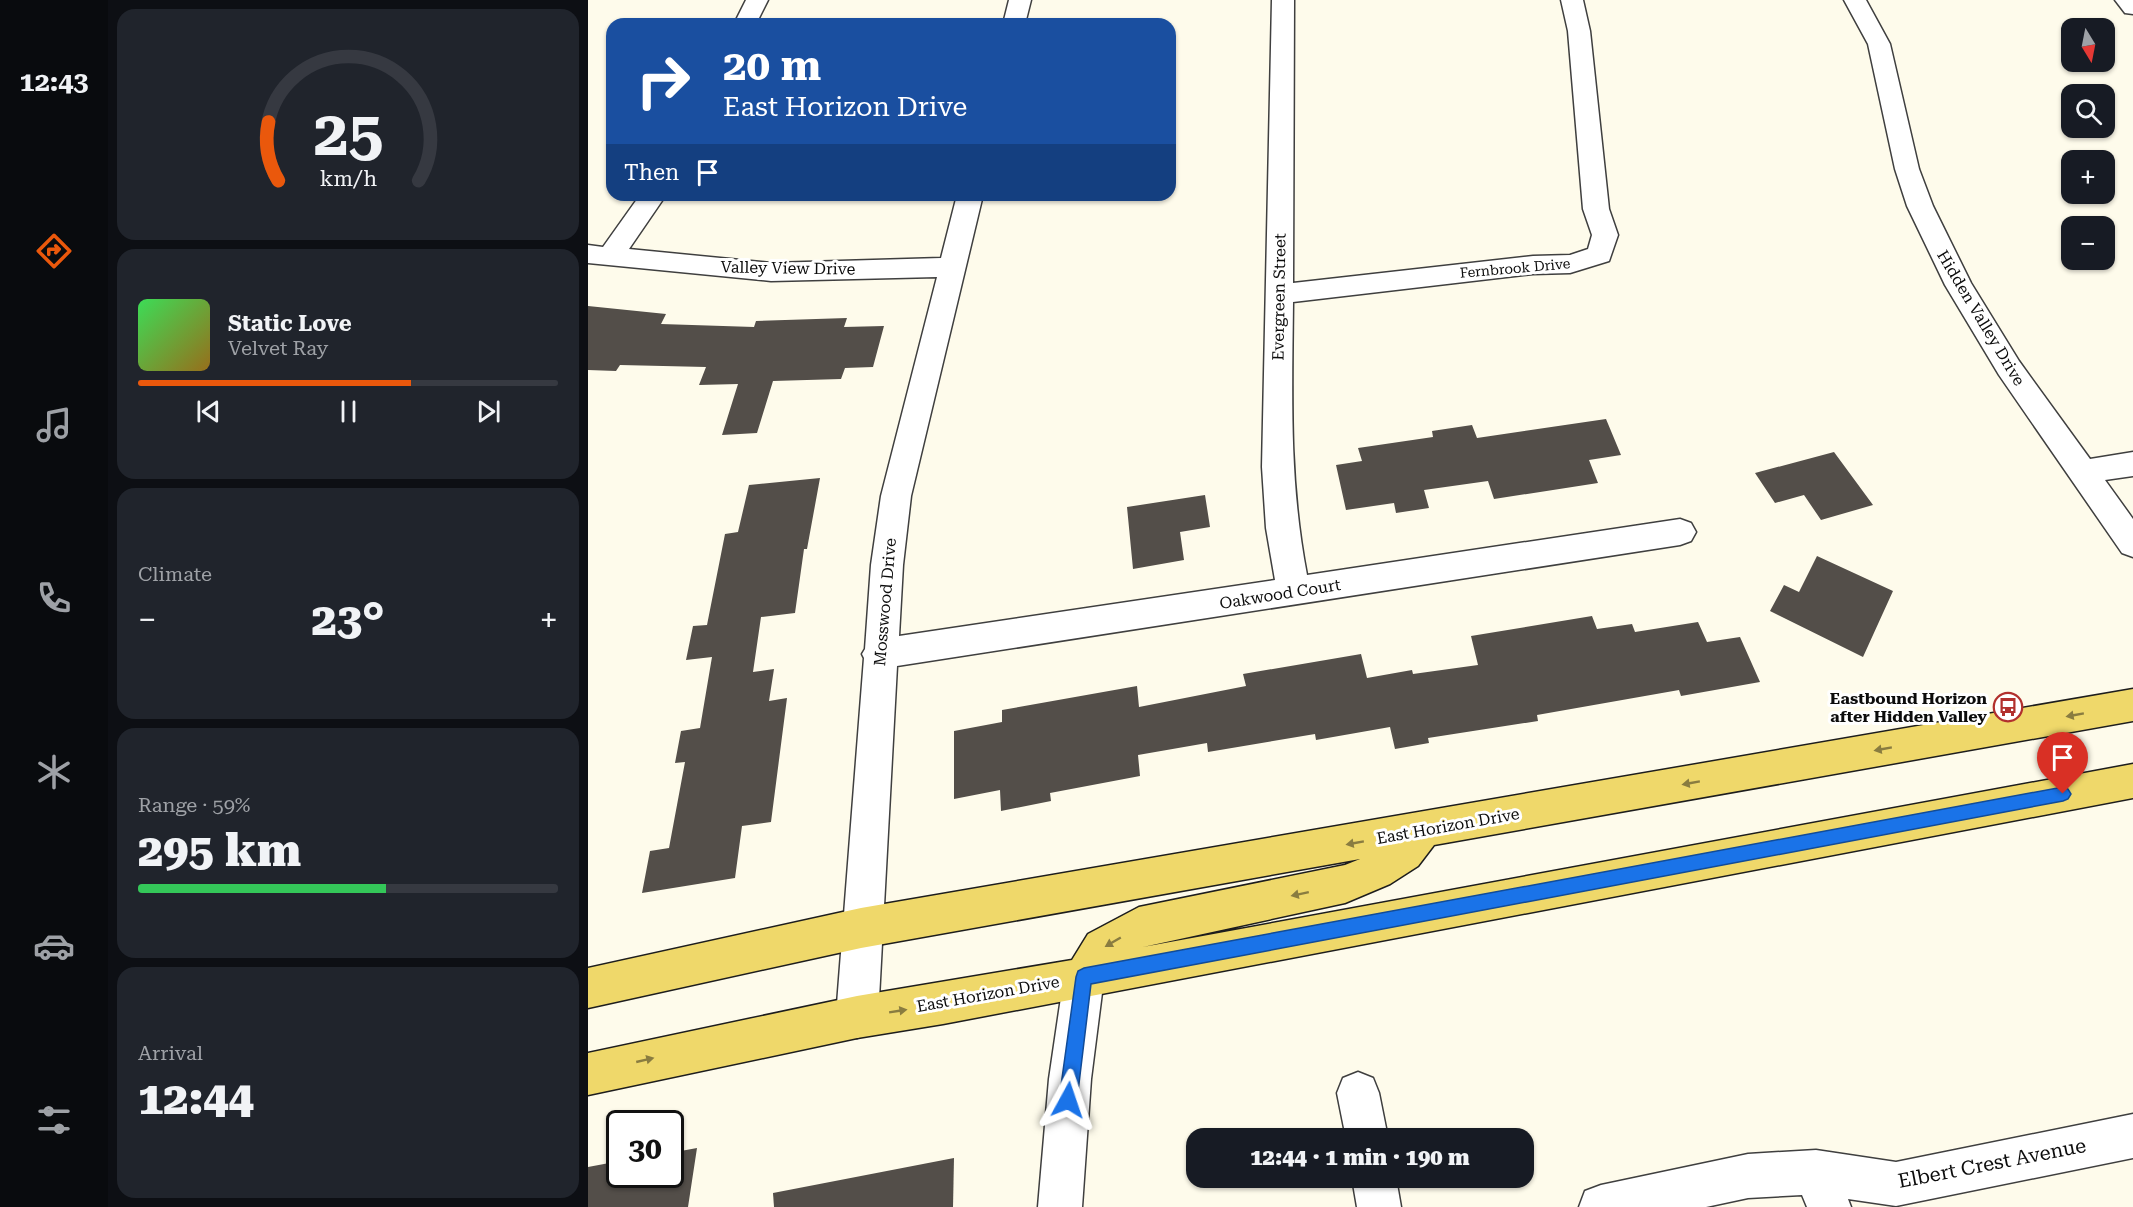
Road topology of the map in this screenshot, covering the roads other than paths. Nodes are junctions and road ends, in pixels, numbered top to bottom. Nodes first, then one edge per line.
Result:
1 (757, 0) edge
2 (1020, 0) edge
3 (1283, 0) edge
4 (1572, 0) edge
5 (1855, 0) edge
6 (2127, 0) edge
7 (2133, 8) edge
8 (748, 18) edge
9 (1016, 18) edge
10 (648, 201) edge
11 (968, 201) edge
12 (600, 254) edge
13 (952, 267) junction
14 (1280, 294) junction
15 (2133, 464) edge
16 (2082, 472) junction
17 (1680, 532) dead end
18 (2133, 544) edge
19 (1294, 592) junction
20 (879, 654) junction
21 (2133, 705) edge
22 (2133, 781) edge
23 (1423, 830) junction
24 (861, 928) junction
25 (1084, 977) junction
26 (588, 988) edge
27 (857, 1017) junction
28 (588, 1074) edge
29 (1359, 1093) dead end
30 (1365, 1128) edge
31 (2133, 1136) edge
32 (1376, 1188) edge
33 (1822, 1190) edge
34 (1060, 1207) edge
35 (1379, 1207) edge
36 (1602, 1207) edge

1 - 8 street
2 - 9 street
3 - 14 street, Evergreen Street
4 - 14 street, Fernbrook Drive
5 - 16 street, Hidden Valley Drive
6 - 7 street
10 - 12 street
11 - 13 street, Mosswood Drive
12 - 13 street, Valley View Drive
13 - 20 street, Mosswood Drive
14 - 19 street, Evergreen Street
15 - 16 street
16 - 18 street, Hidden Valley Drive
17 - 19 street, Oakwood Court
19 - 20 street, Oakwood Court
20 - 24 street, Mosswood Drive
21 -> 23 main road, East Horizon Drive
22 - 25 main road, East Horizon Drive
23 -> 24 main road, East Horizon Drive
23 -> 25 main road
24 - 26 main road, East Horizon Drive
24 - 27 street, Mosswood Drive
27 -> 25 main road, East Horizon Drive
25 - 34 street
28 -> 27 main road, East Horizon Drive
29 - 30 street
31 - 33 street, Elbert Crest Avenue
32 - 35 street
33 - 36 street, Elbert Crest Avenue

